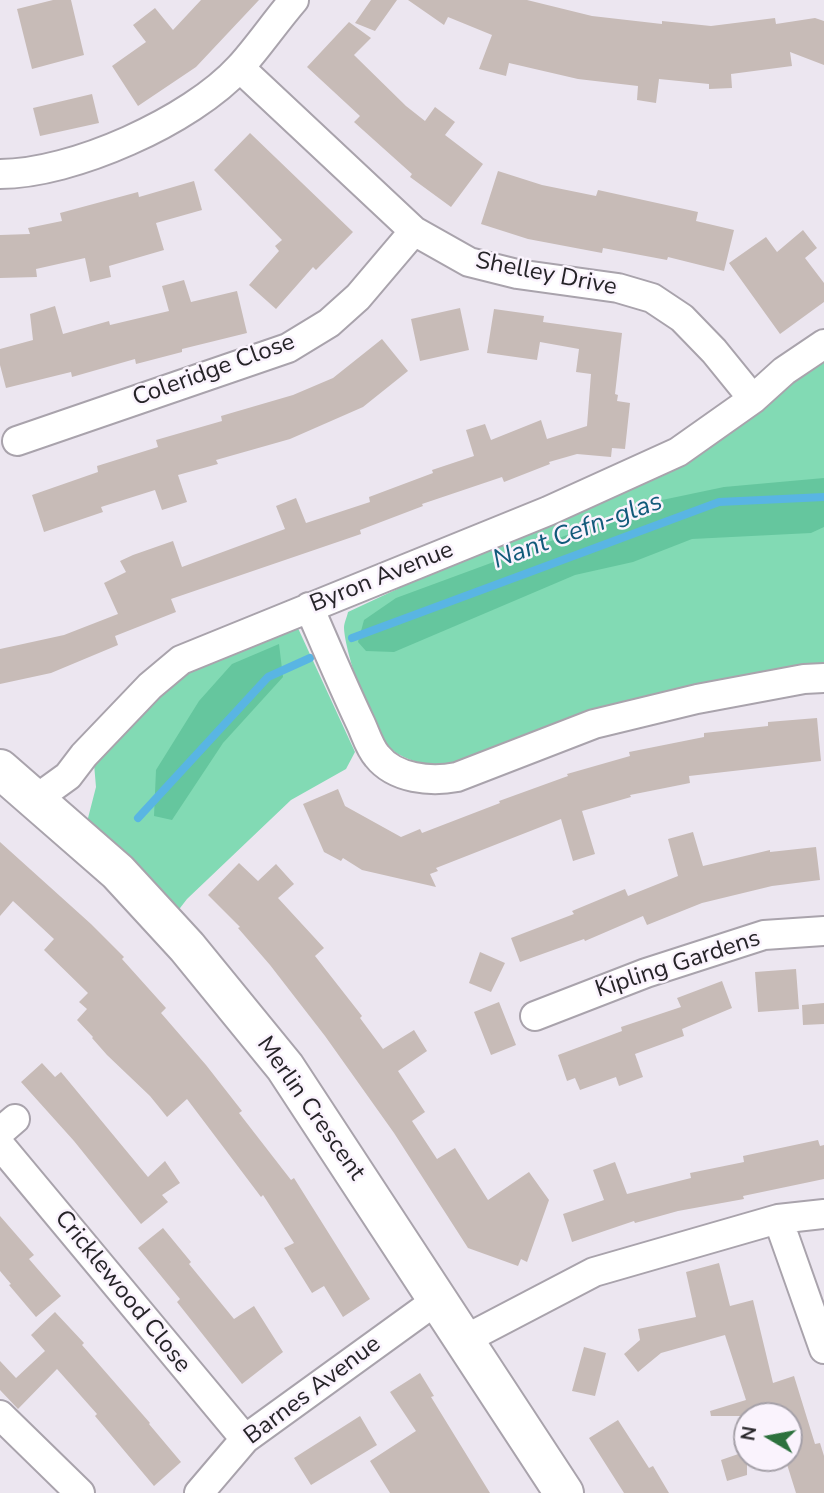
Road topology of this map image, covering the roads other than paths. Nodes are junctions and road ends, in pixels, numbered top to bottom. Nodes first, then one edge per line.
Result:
1 (294, 0) edge
2 (240, 68) junction
3 (0, 174) edge
4 (414, 231) junction
5 (824, 344) edge
6 (753, 400) junction
7 (17, 441) dead end
8 (310, 607) junction
9 (824, 678) edge
10 (1, 773) edge
11 (38, 802) junction
12 (824, 931) edge
13 (535, 1016) dead end
14 (0, 1144) edge
15 (824, 1214) edge
16 (778, 1219) junction
17 (437, 1300) junction
18 (464, 1340) junction
19 (824, 1349) edge
20 (0, 1415) edge
21 (245, 1440) junction
22 (80, 1493) edge
23 (199, 1493) edge
24 (565, 1493) edge

1 - 2 street
2 - 3 street
2 - 4 street, Shelley Drive
4 - 6 street, Shelley Drive
4 - 7 street, Coleridge Close
5 - 6 street, Byron Avenue
6 - 8 street, Byron Avenue
8 - 9 street
8 - 11 street, Byron Avenue
10 - 11 street, Merlin Crescent
11 - 17 street, Merlin Crescent
12 - 13 street, Kipling Gardens
14 - 21 street, Cricklewood Close
15 - 16 street
16 - 18 street
16 - 19 street
17 - 18 street, Merlin Crescent
17 - 21 street, Barnes Avenue
18 - 24 street, Merlin Crescent
20 - 22 street
21 - 23 street, Barnes Avenue

